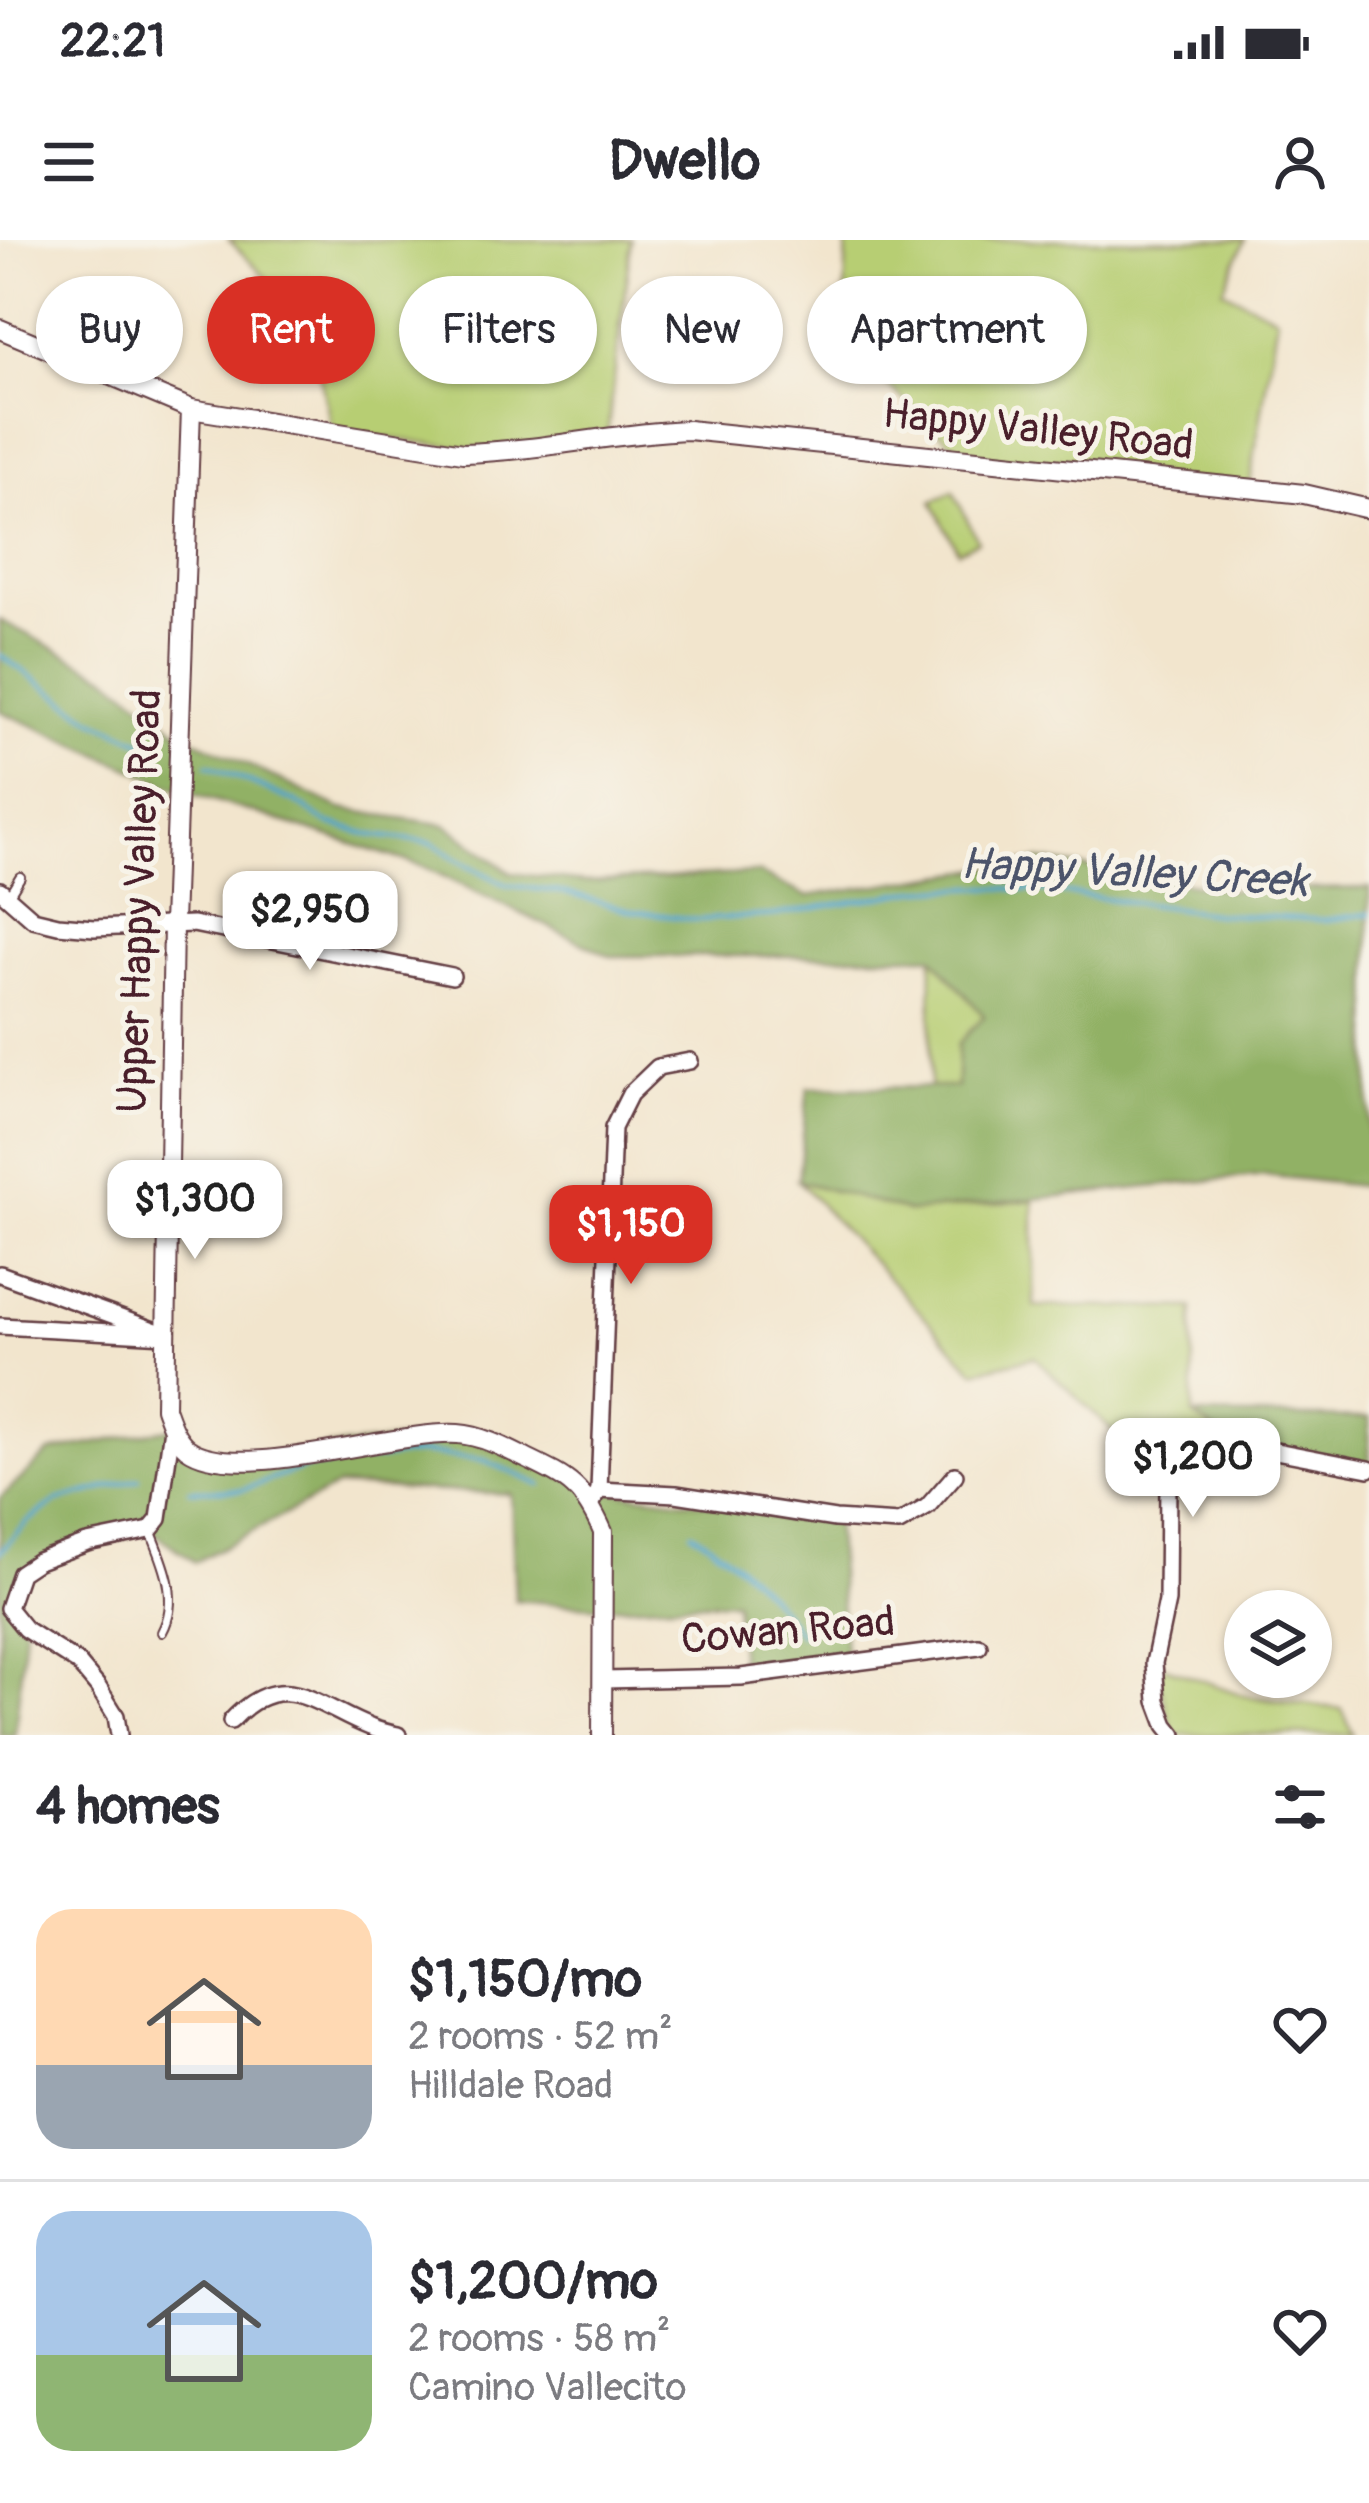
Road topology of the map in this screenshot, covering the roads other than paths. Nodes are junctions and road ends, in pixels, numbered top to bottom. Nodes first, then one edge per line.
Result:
1 (0, 329) edge
2 (190, 409) junction
3 (1369, 509) edge
4 (20, 877) dead end
5 (4, 893) edge
6 (173, 924) junction
7 (452, 976) dead end
8 (689, 1061) dead end
9 (0, 1274) edge
10 (0, 1326) edge
11 (166, 1335) junction
12 (172, 1428) junction
13 (1369, 1469) edge
14 (955, 1475) dead end
15 (595, 1498) junction
16 (150, 1530) junction
17 (162, 1633) dead end
18 (979, 1646) dead end
19 (603, 1680) junction
20 (231, 1721) dead end
21 (118, 1735) edge
22 (398, 1735) edge
23 (602, 1735) edge
24 (1174, 1735) edge

1 - 2 street, Happy Valley Road
2 - 3 street, Happy Valley Road
2 - 6 street, Upper Happy Valley Road
4 - 5 lane
5 - 6 street
6 - 7 street
6 - 11 street, Upper Happy Valley Road
8 - 15 street
9 - 11 street
10 - 11 street
11 - 12 street, Upper Happy Valley Road
12 - 15 street
12 - 16 street
13 - 24 street
14 - 15 street
15 - 19 street
16 - 17 lane
16 - 21 street
18 - 19 street, Cowan Road
19 - 23 street
20 - 22 street

